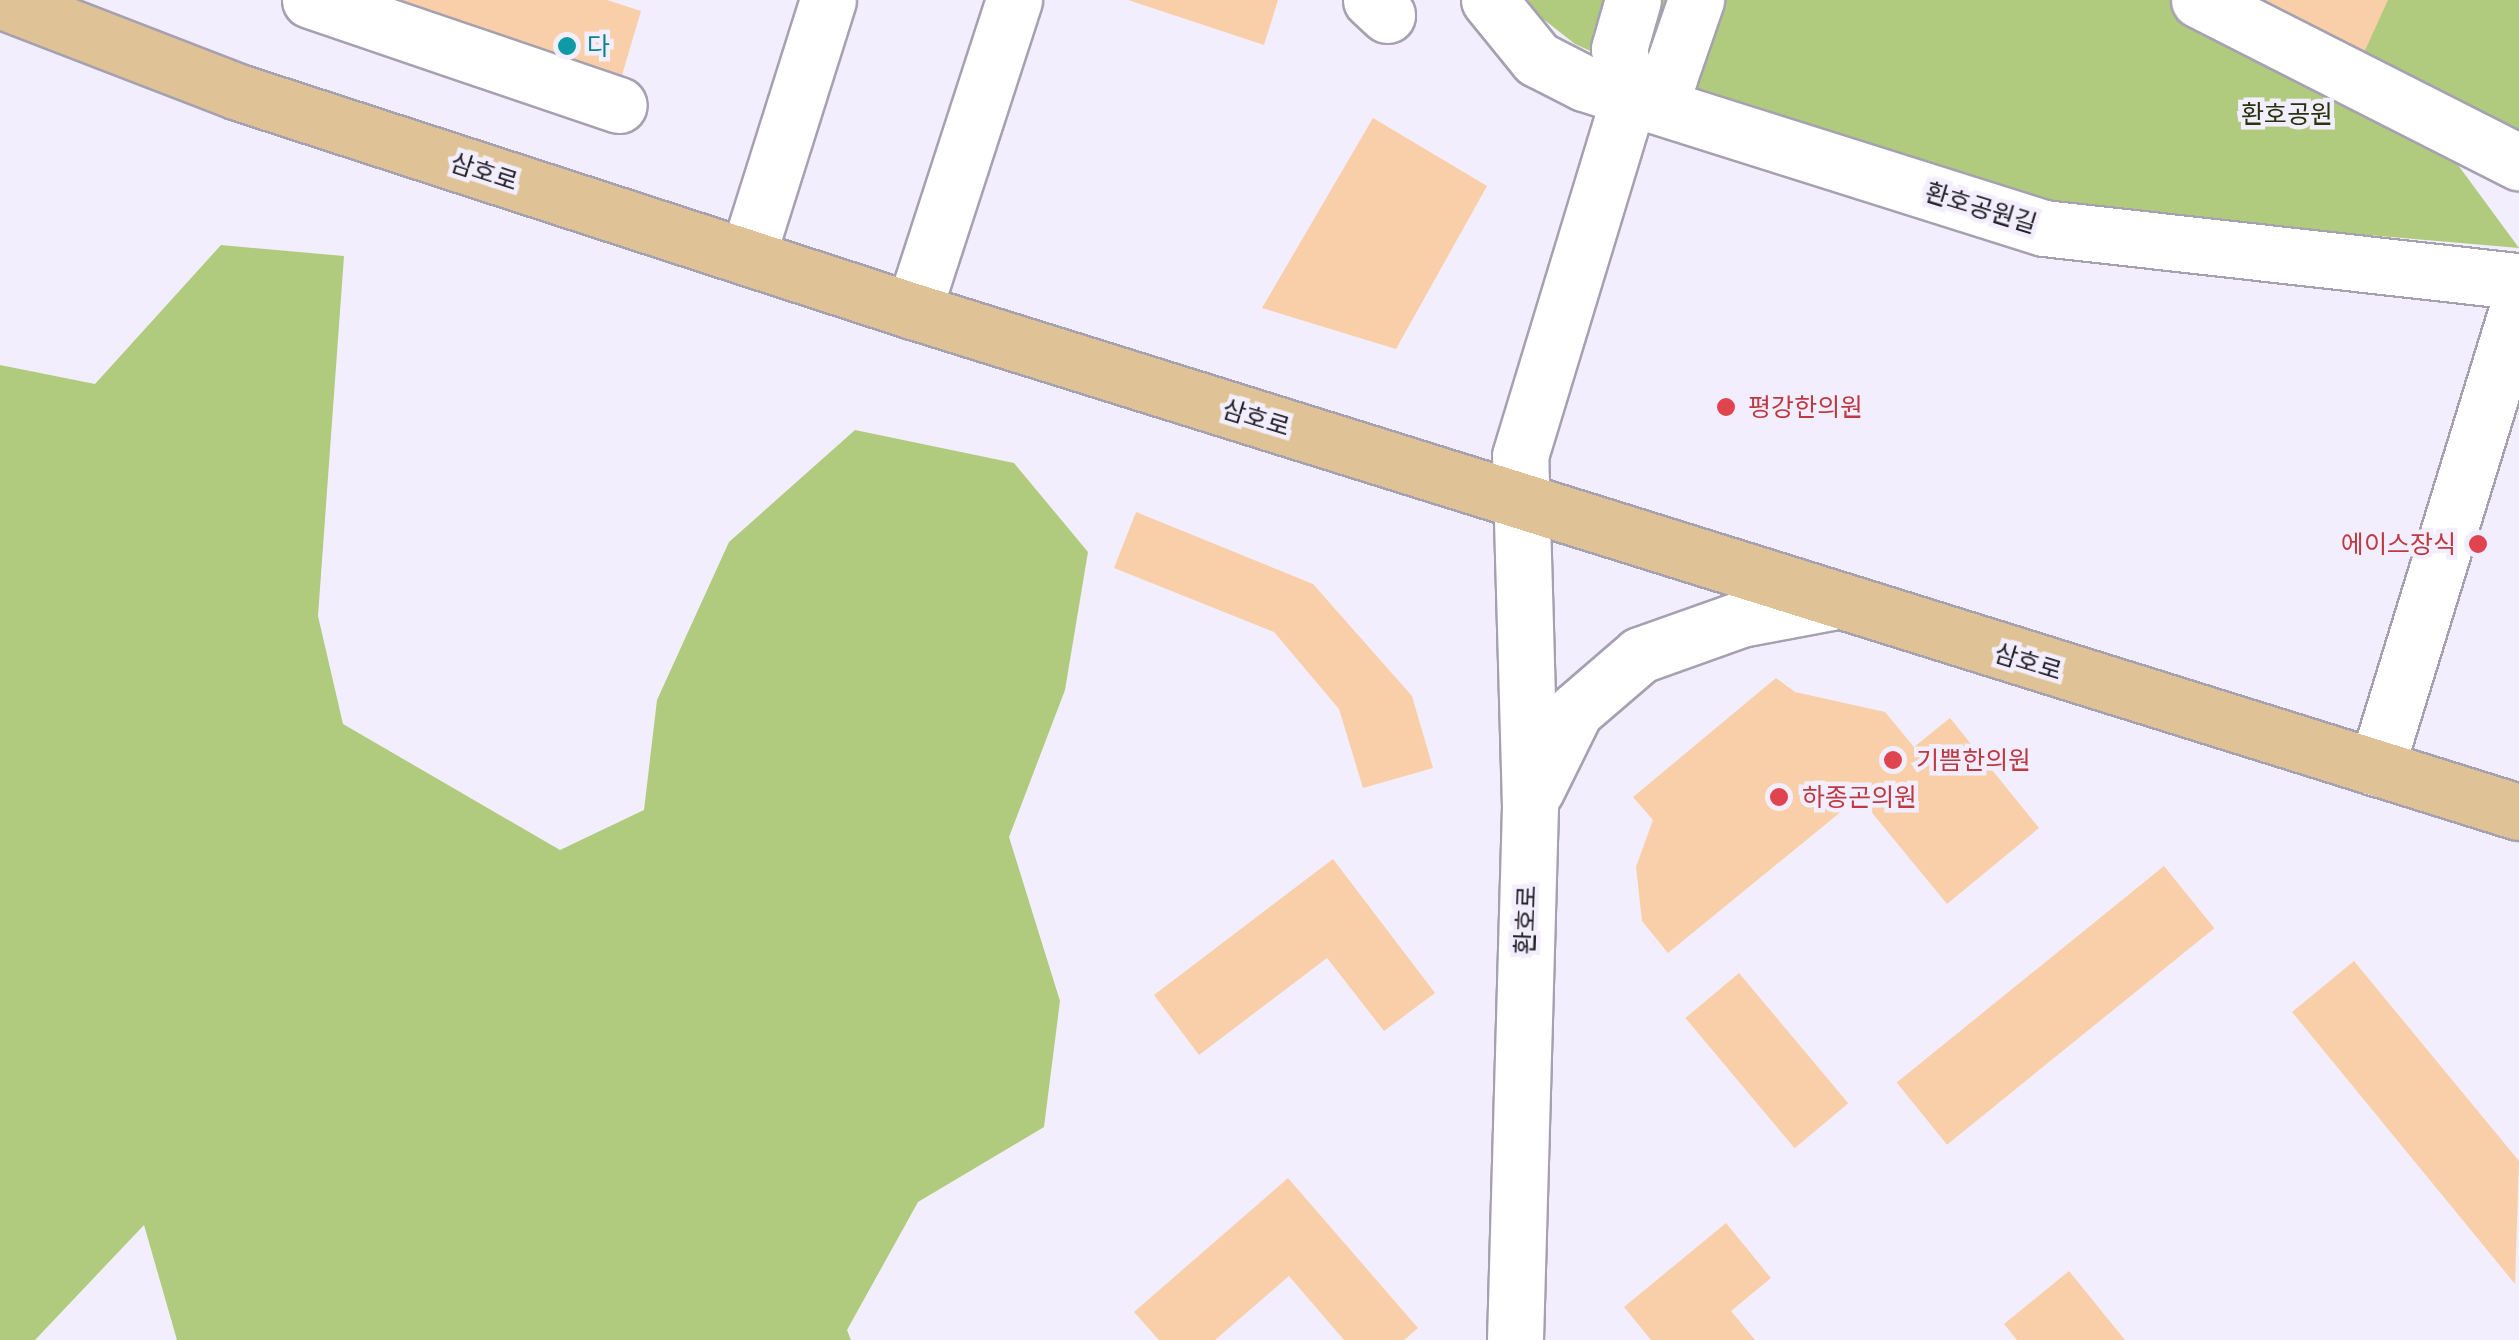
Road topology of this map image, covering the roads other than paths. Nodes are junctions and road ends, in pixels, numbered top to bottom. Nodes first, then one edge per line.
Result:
1 (0, 0) edge
2 (310, 0) edge
3 (828, 0) edge
4 (1014, 0) edge
5 (1490, 0) edge
6 (1633, 0) edge
7 (1696, 0) edge
8 (2198, 0) edge
9 (1629, 98) junction
10 (619, 105) dead end
11 (2519, 162) edge
12 (746, 257) junction
13 (2519, 281) edge
14 (2519, 302) edge
15 (913, 310) junction
16 (1521, 501) junction
17 (1831, 602) junction
18 (2376, 768) junction
19 (1530, 806) junction
20 (2519, 812) edge
21 (1515, 1340) edge

1 - 12 main road, 삼호로
2 - 10 street
3 - 12 street
4 - 15 street
5 - 9 street, 환호공원길
6 - 9 street
7 - 9 street
8 - 11 street
9 - 13 street, 환호공원길
9 - 16 street, 환호로
12 - 15 main road, 삼호로
14 - 18 street
15 - 16 main road, 삼호로
16 - 17 main road, 삼호로
16 - 19 street, 환호로
17 - 18 main road, 삼호로
17 - 19 street
18 - 20 main road, 삼호로
19 - 21 street, 환호로

